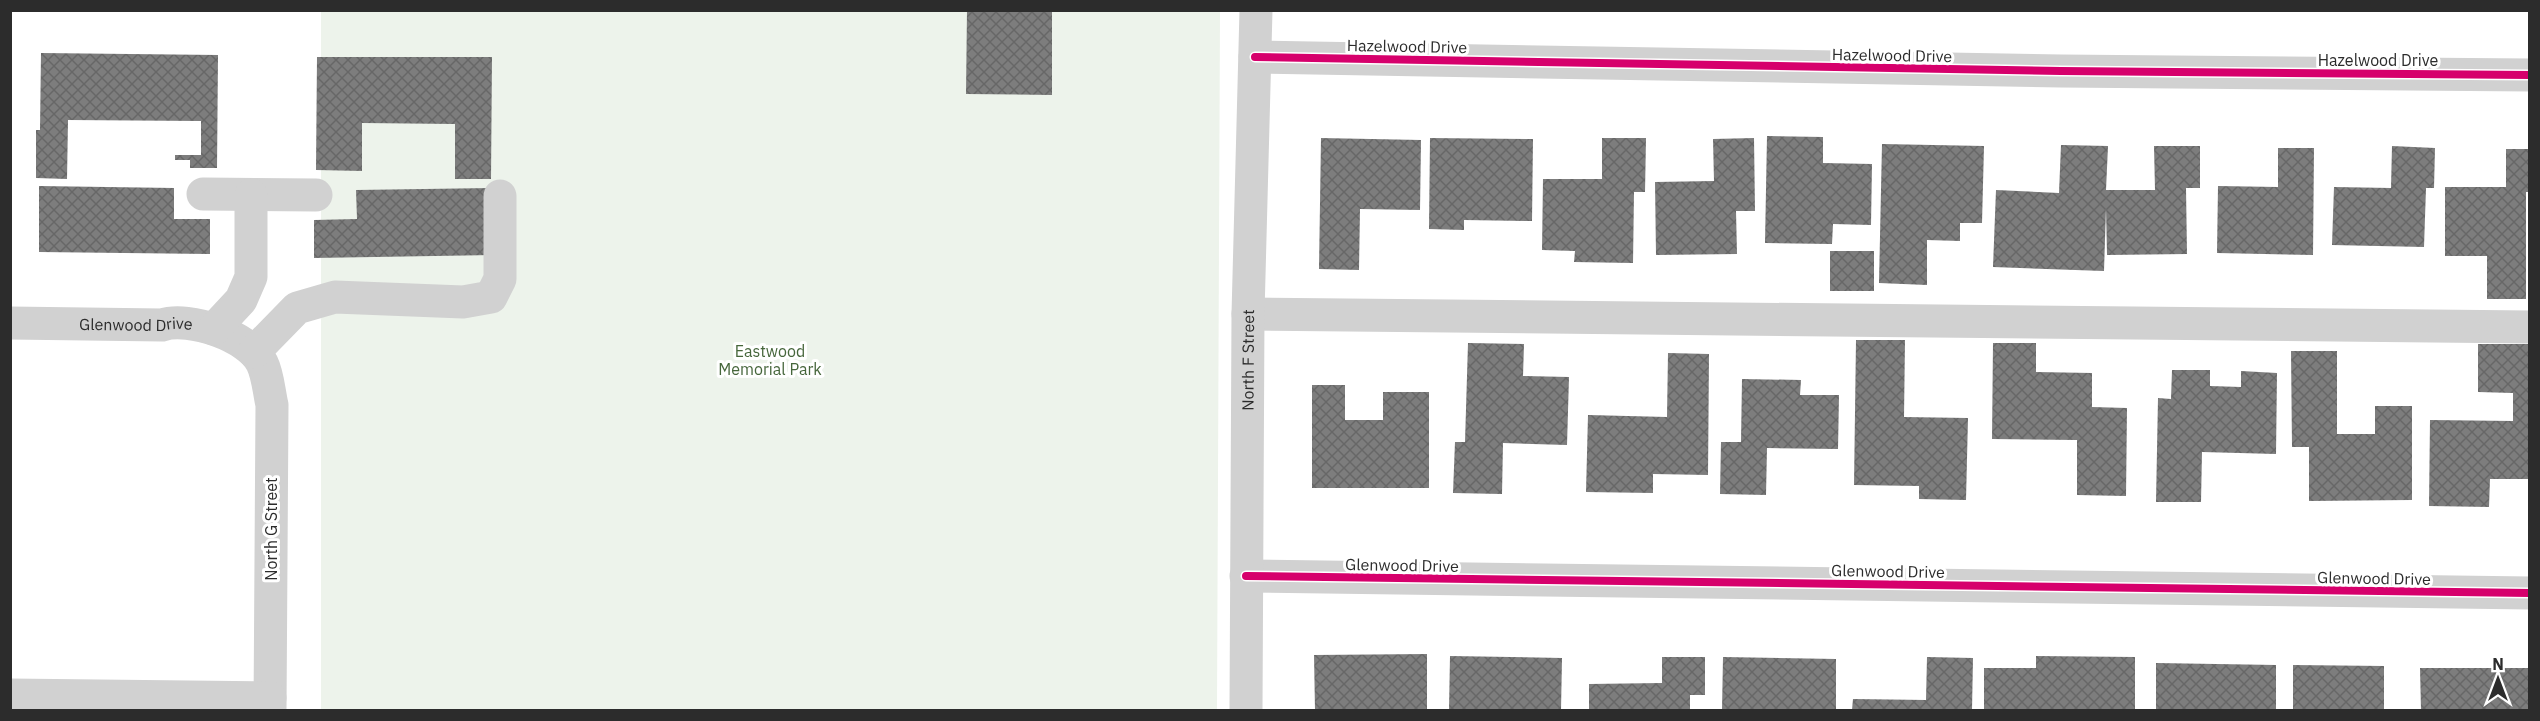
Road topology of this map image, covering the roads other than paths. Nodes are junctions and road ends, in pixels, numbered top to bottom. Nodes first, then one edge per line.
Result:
1 (1256, 10) edge
2 (1255, 57) junction
3 (2529, 75) edge
4 (203, 194) dead end
5 (251, 195) junction
6 (316, 195) dead end
7 (500, 196) dead end
8 (1248, 314) junction
9 (10, 323) edge
10 (2529, 327) edge
11 (214, 329) junction
12 (254, 352) junction
13 (1246, 576) junction
14 (2529, 593) edge
15 (10, 695) edge
16 (270, 704) edge
17 (1246, 711) edge

1 - 2 street, North F Street
2 - 3 street, Hazelwood Drive
2 - 8 street, North F Street
4 - 5 street
5 - 6 street
5 - 11 street
7 - 12 street
8 - 10 street
8 - 13 street, North F Street
9 - 11 street, Glenwood Drive
11 - 12 street, Glenwood Drive
12 - 16 street, North G Street
13 - 14 street, Glenwood Drive
13 - 17 street, North F Street
15 - 16 street

